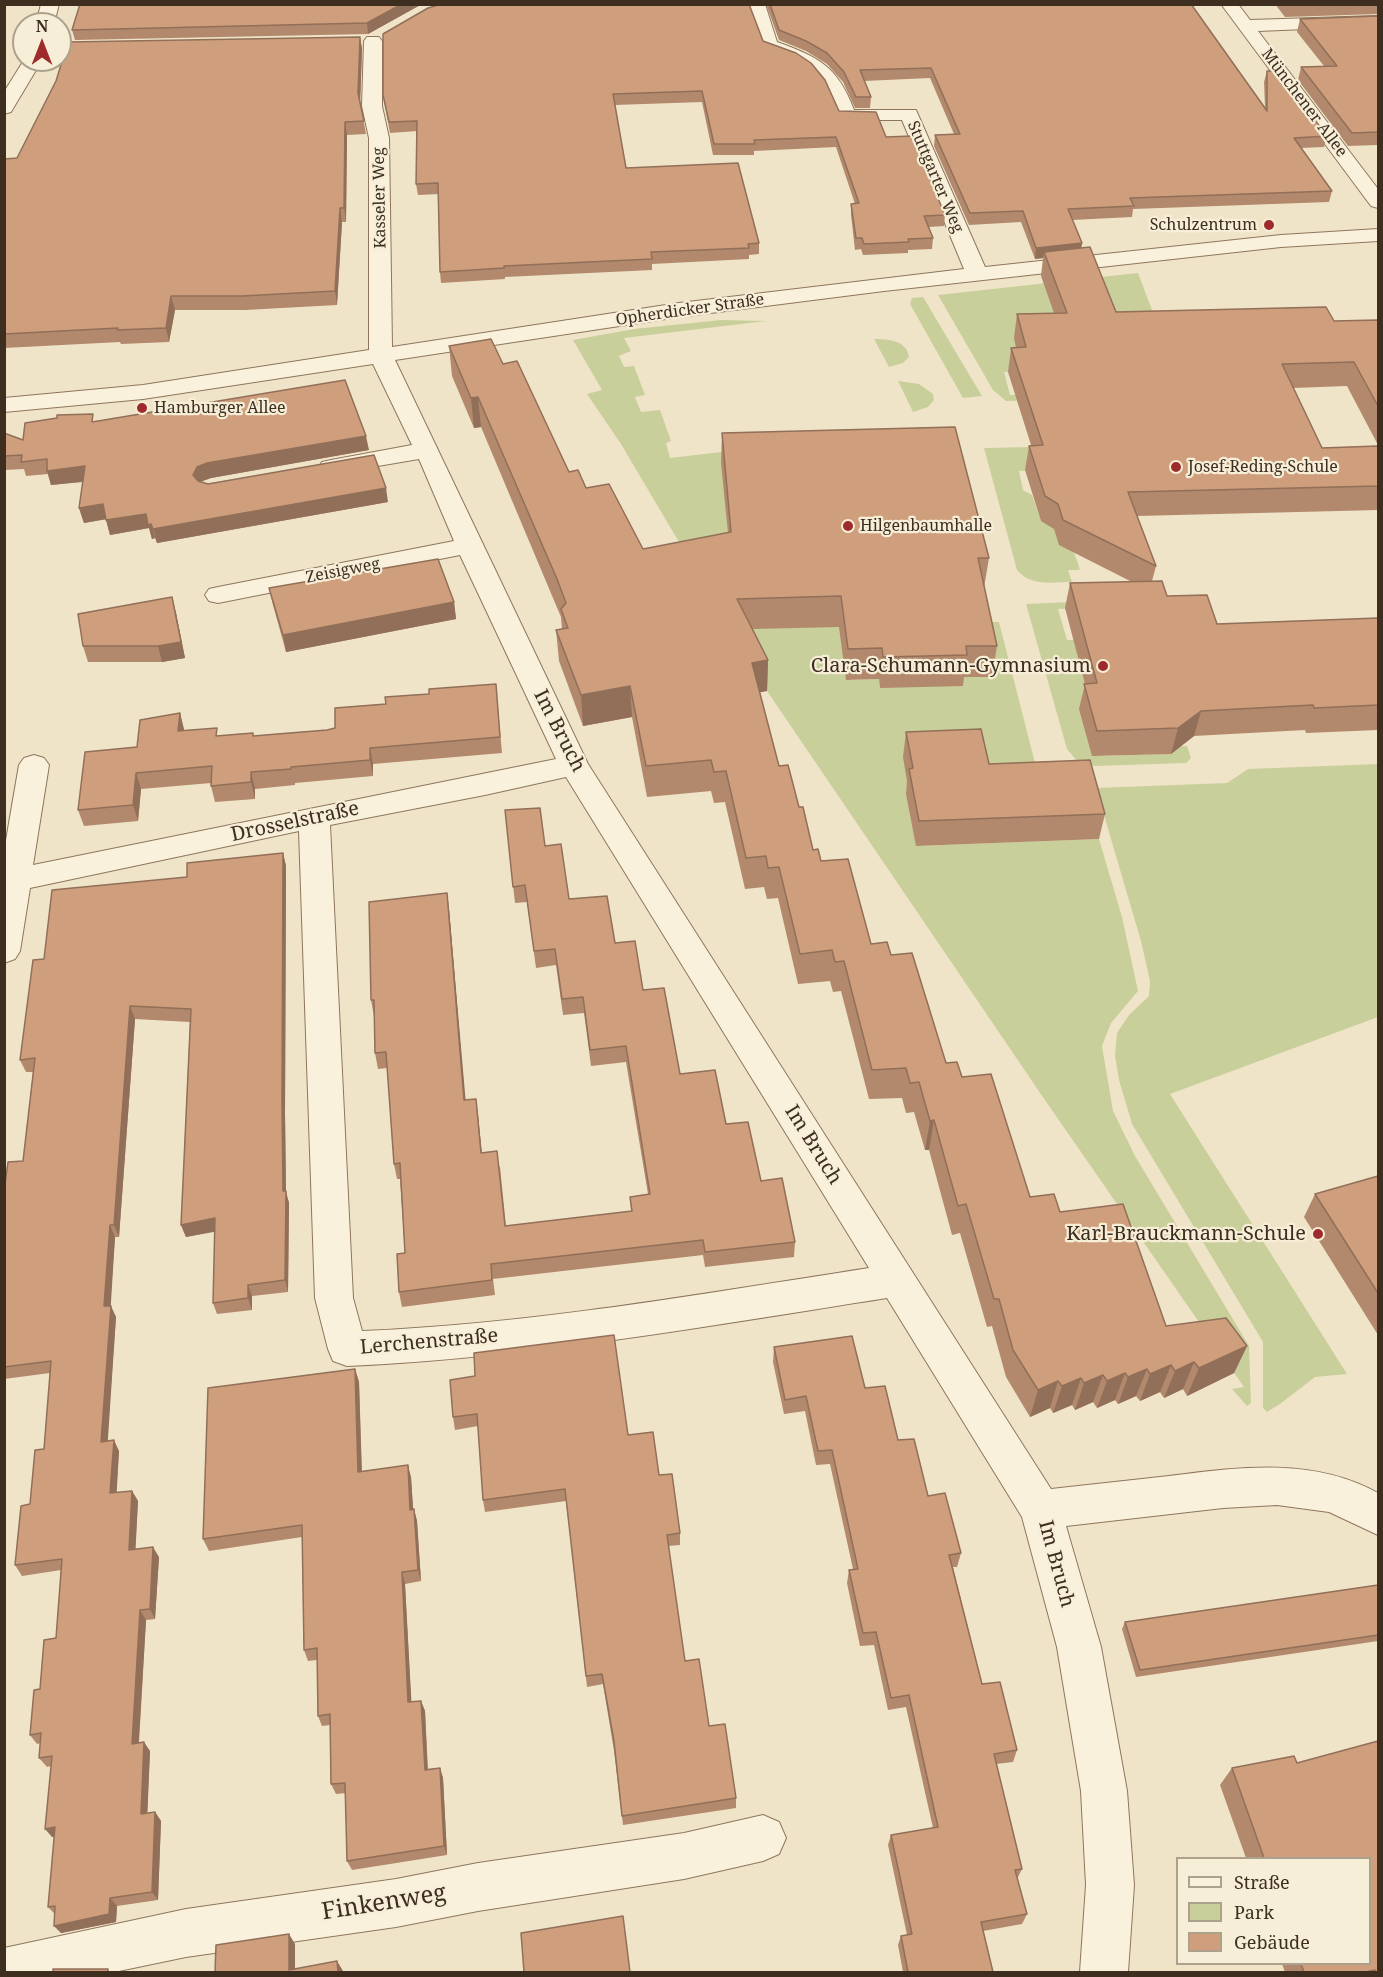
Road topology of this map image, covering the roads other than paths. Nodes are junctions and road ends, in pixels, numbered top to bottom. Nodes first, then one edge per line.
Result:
1 (756, 4) edge
2 (1229, 4) edge
3 (1378, 21) edge
4 (1245, 26) junction
5 (350, 41) edge
6 (26, 72) edge
7 (4, 108) edge
8 (1378, 202) edge
9 (1378, 235) edge
10 (977, 274) junction
11 (381, 356) junction
12 (4, 405) edge
13 (427, 450) junction
14 (313, 470) edge
15 (469, 546) junction
16 (218, 595) dead end
17 (34, 765) dead end
18 (574, 765) junction
19 (314, 817) junction
20 (16, 880) junction
21 (4, 951) edge
22 (898, 1280) junction
23 (1041, 1510) junction
24 (1378, 1515) edge
25 (763, 1838) dead end
26 (4, 1972) edge
27 (1104, 1972) edge

1 - 10 street, Stuttgarter Weg
2 - 4 street, Münchener Allee
3 - 4 street
4 - 8 street, Münchener Allee
5 - 11 street, Kasseler Weg
6 - 7 street
9 - 10 street, Opherdicker Straße
10 - 11 street, Opherdicker Straße
11 - 12 street, Opherdicker Straße
11 - 13 street, Im Bruch
13 - 14 street
13 - 15 street, Im Bruch
15 - 16 street, Zeisigweg
15 - 18 street, Im Bruch
17 - 20 street
18 - 19 street, Drosselstraße
18 - 22 street, Im Bruch
19 - 20 street, Drosselstraße
19 - 22 street, Lerchenstraße
20 - 21 street
22 - 23 street, Im Bruch
23 - 24 street
23 - 27 street, Im Bruch
25 - 26 street, Finkenweg

